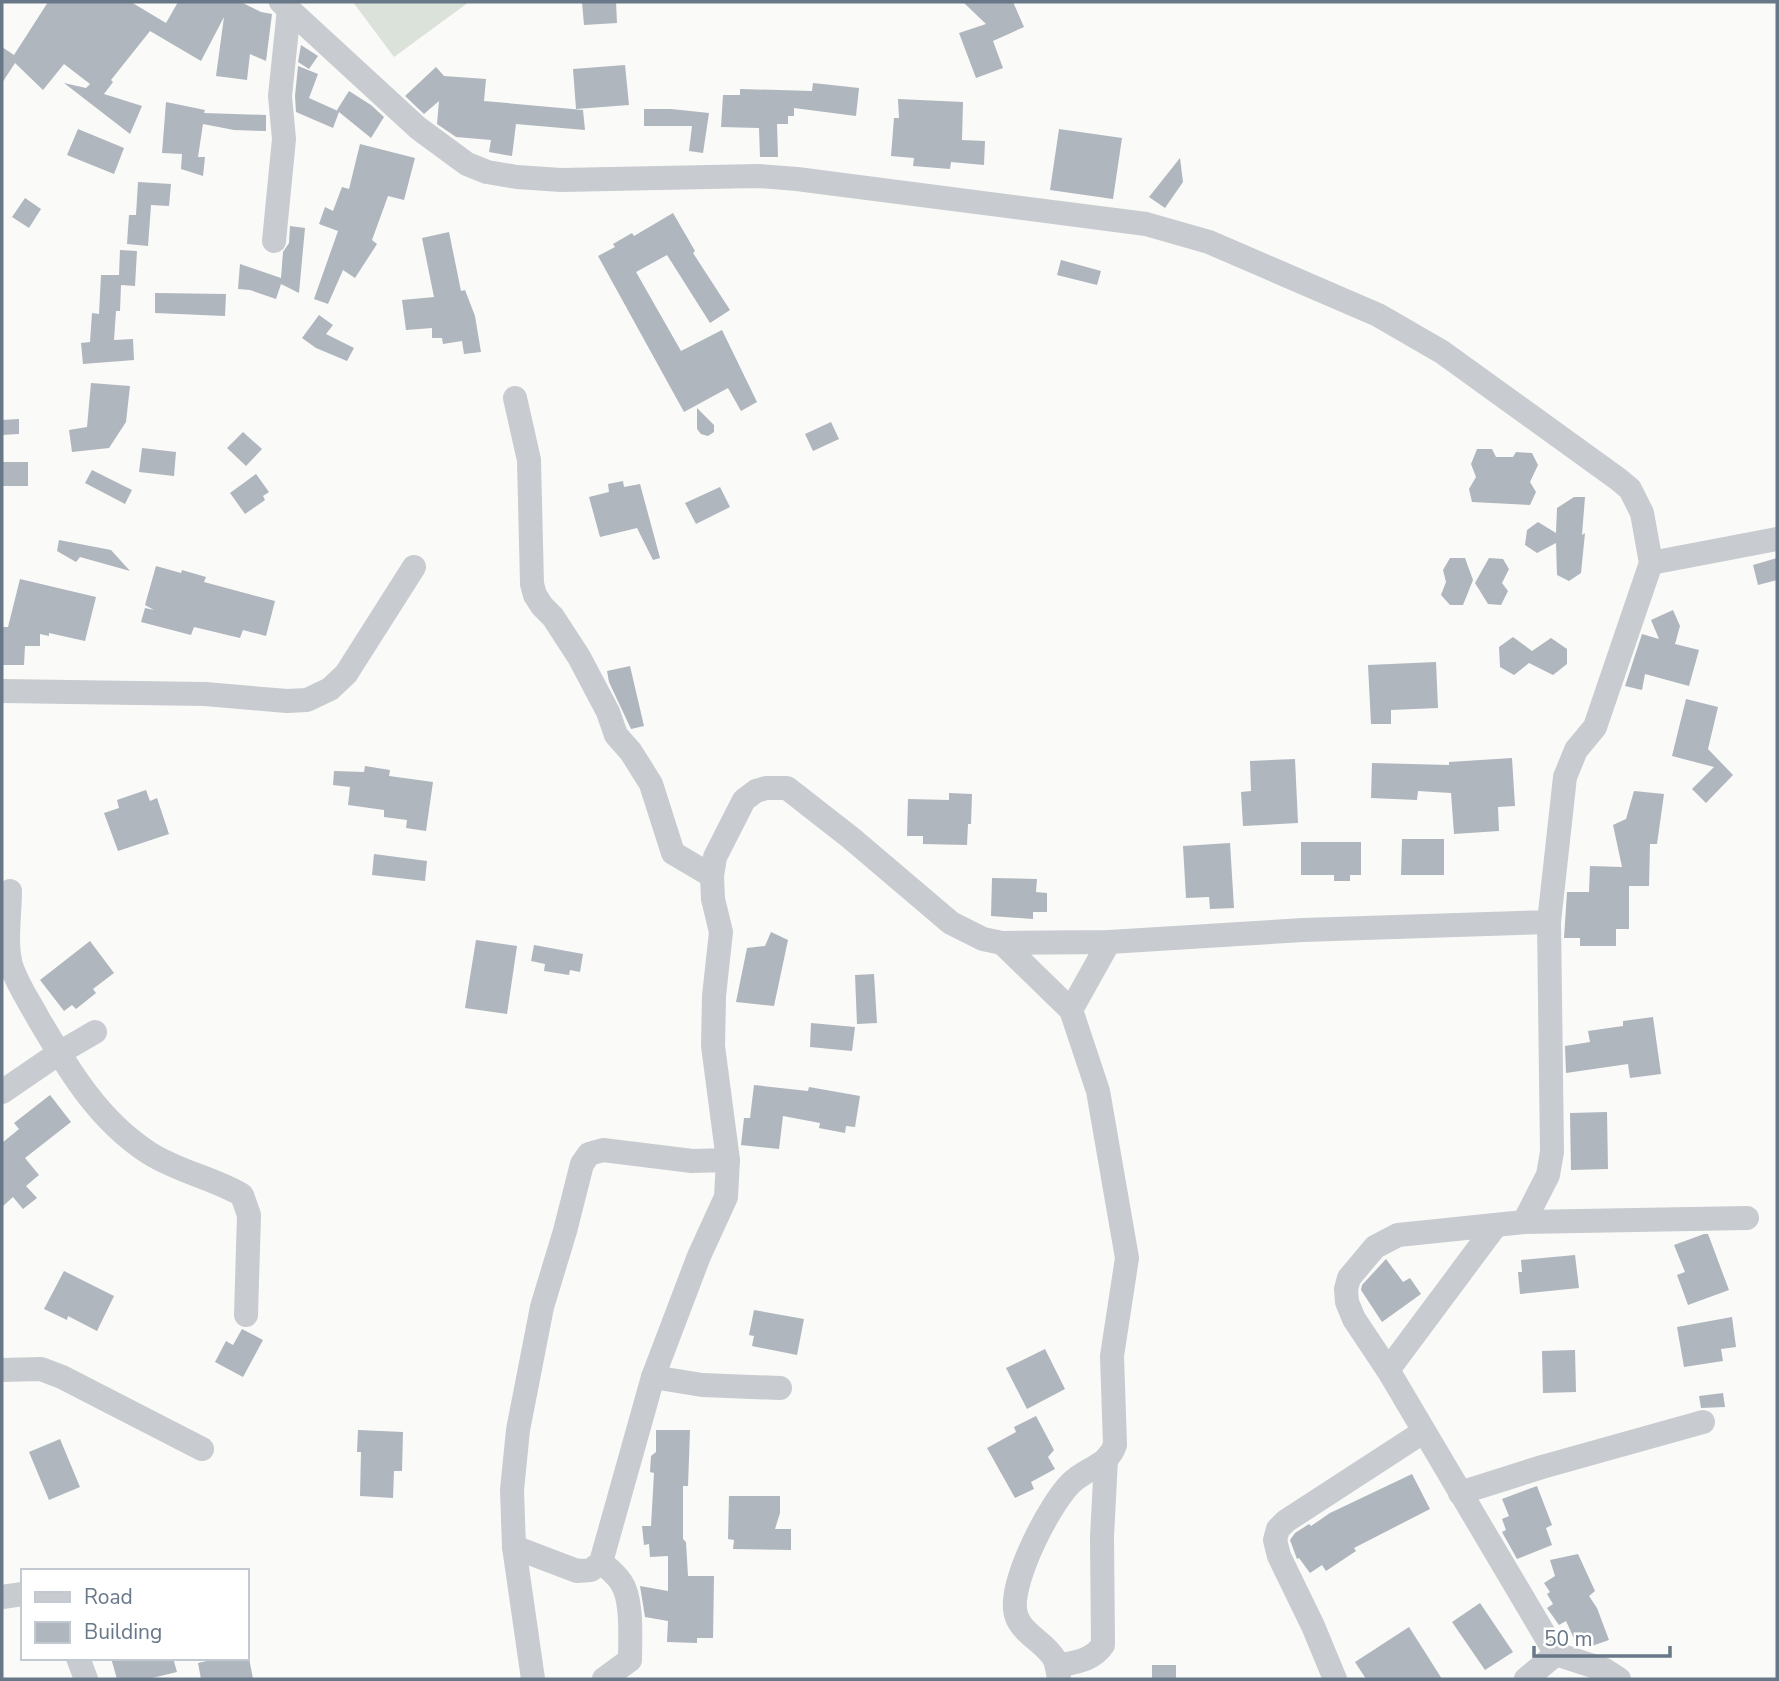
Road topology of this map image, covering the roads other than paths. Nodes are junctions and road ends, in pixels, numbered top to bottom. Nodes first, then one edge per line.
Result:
1 (285, 5) edge
2 (274, 241) dead end
3 (515, 398) dead end
4 (1777, 539) edge
5 (1651, 563) junction
6 (414, 567) dead end
7 (2, 691) edge
8 (712, 876) junction
9 (10, 891) dead end
10 (1549, 922) junction
11 (1109, 942) junction
12 (1002, 943) junction
13 (1071, 1010) junction
14 (95, 1032) dead end
15 (59, 1053) junction
16 (2, 1092) edge
17 (727, 1160) junction
18 (1747, 1218) dead end
19 (1524, 1222) junction
20 (1496, 1226) junction
21 (247, 1315) dead end
22 (2, 1370) edge
23 (1388, 1370) junction
24 (653, 1377) junction
25 (780, 1388) dead end
26 (1703, 1423) dead end
27 (1423, 1432) junction
28 (202, 1449) dead end
29 (1106, 1460) junction
30 (1460, 1493) junction
31 (514, 1547) junction
32 (601, 1562) junction
33 (21, 1594) edge
34 (2, 1597) edge
35 (1556, 1654) junction
36 (79, 1660) edge
37 (1058, 1673) edge
38 (86, 1679) edge
39 (533, 1679) edge
40 (604, 1679) edge
41 (1335, 1679) edge
42 (1526, 1679) edge
43 (1619, 1679) edge

1 - 2 street
1 - 5 street
3 - 8 street
4 - 5 street
5 - 10 street
6 - 7 street
8 - 12 street
8 - 17 street
9 - 15 street
10 - 11 street
10 - 19 street
11 - 12 street
11 - 13 street
12 - 13 street
13 - 29 street
14 - 15 street
15 - 16 street
15 - 21 street
17 - 24 street
17 - 31 street
18 - 19 street
19 - 20 street
20 - 23 street
20 - 23 street
22 - 28 street
23 - 27 street
24 - 25 street
24 - 32 street
26 - 30 street
27 - 30 street
27 - 41 street
29 - 37 street
29 - 37 street
30 - 35 street
31 - 32 street
31 - 39 street
32 - 40 street
33 - 34 street
35 - 42 street
35 - 43 street
36 - 38 street

